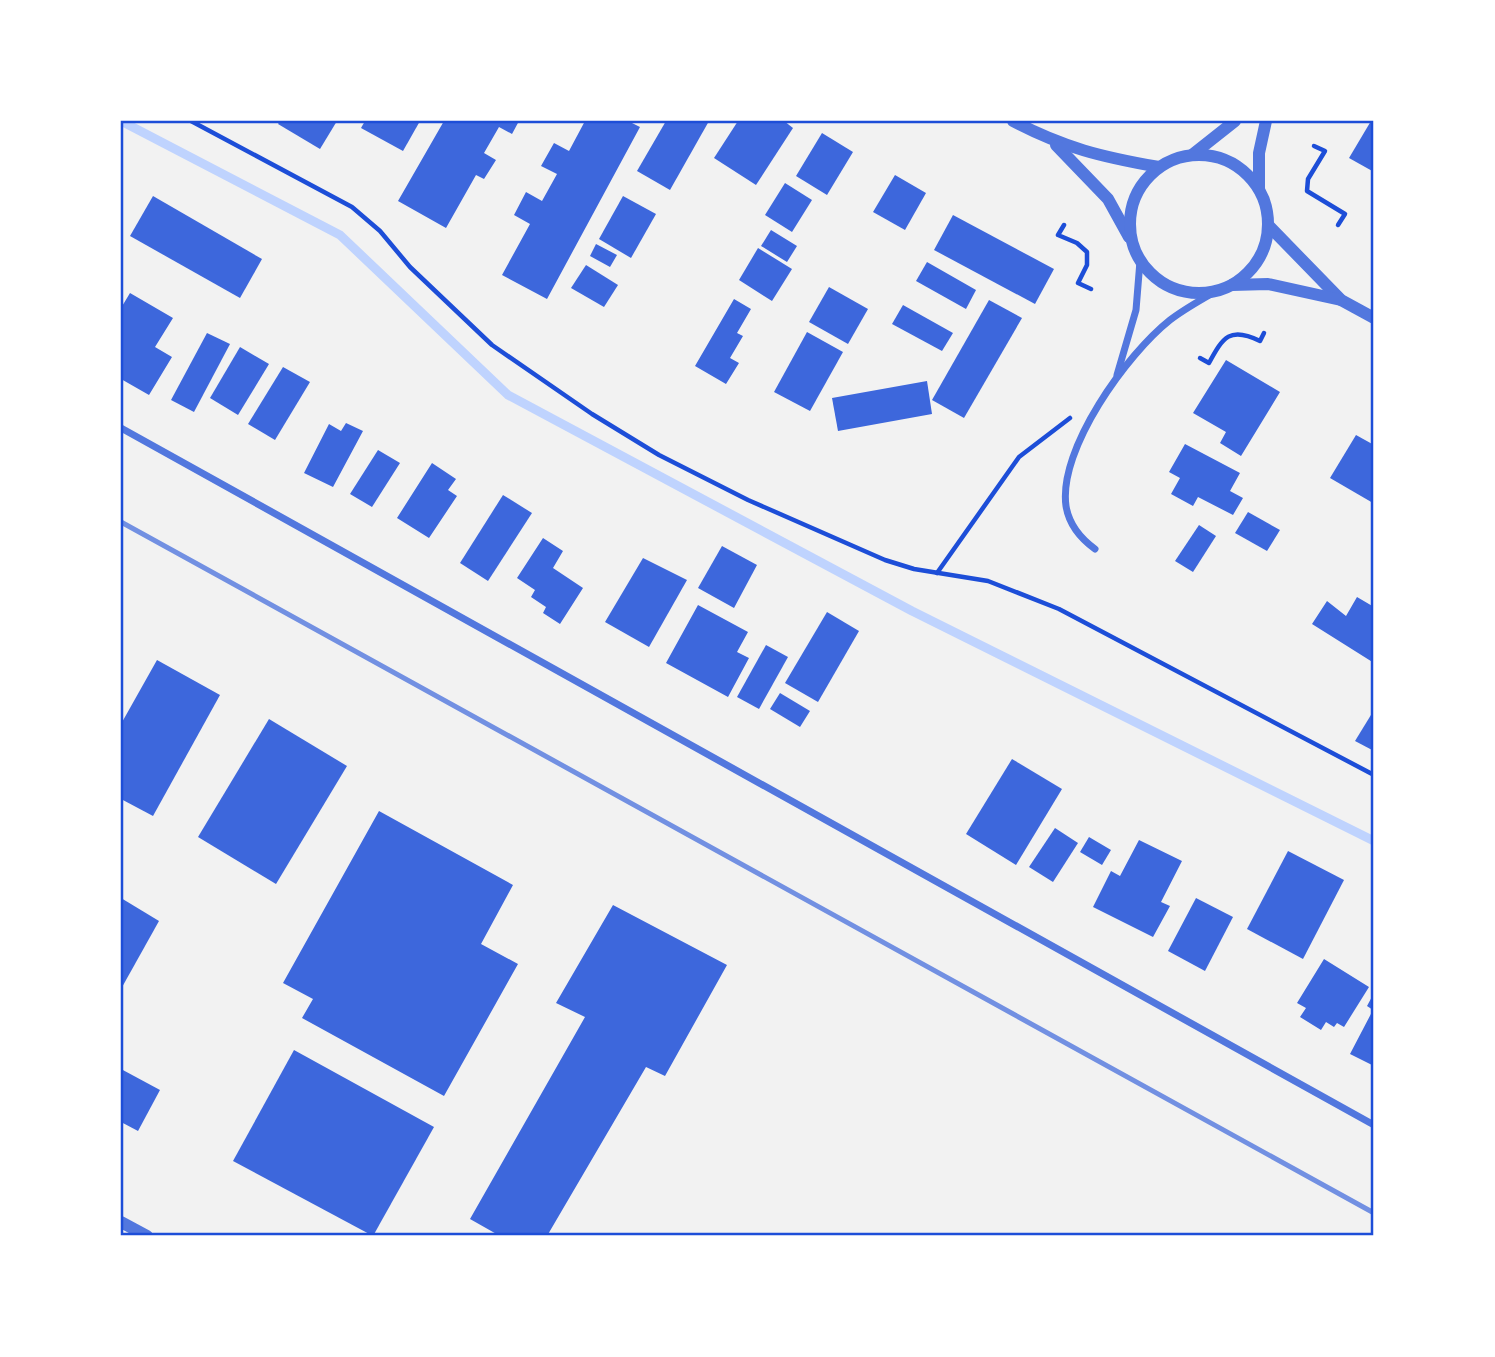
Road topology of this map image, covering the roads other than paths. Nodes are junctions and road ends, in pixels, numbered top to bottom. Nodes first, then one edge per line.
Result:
1 (1013, 121) edge
2 (1235, 121) edge
3 (1266, 121) edge
4 (1053, 142) junction
5 (1191, 155) junction
6 (1159, 167) junction
7 (1259, 189) junction
8 (1268, 225) junction
9 (1131, 242) junction
10 (1140, 261) junction
11 (1232, 285) junction
12 (1216, 291) junction
13 (1341, 300) junction
14 (1374, 318) edge
15 (1116, 379) junction
16 (121, 428) edge
17 (1095, 549) dead end
18 (1374, 1125) edge
19 (121, 1222) edge
20 (147, 1236) edge

1 - 4 street
2 - 5 street
3 - 7 street
4 - 6 street
4 - 9 street
5 - 6 street
5 - 7 street
6 - 9 street
7 - 8 street
8 - 11 street
8 - 13 street
9 - 10 street
10 - 12 street
10 - 15 street
11 - 12 street
11 - 13 street
12 - 15 street
13 - 14 street
15 - 17 street
16 - 18 street
19 - 20 street

